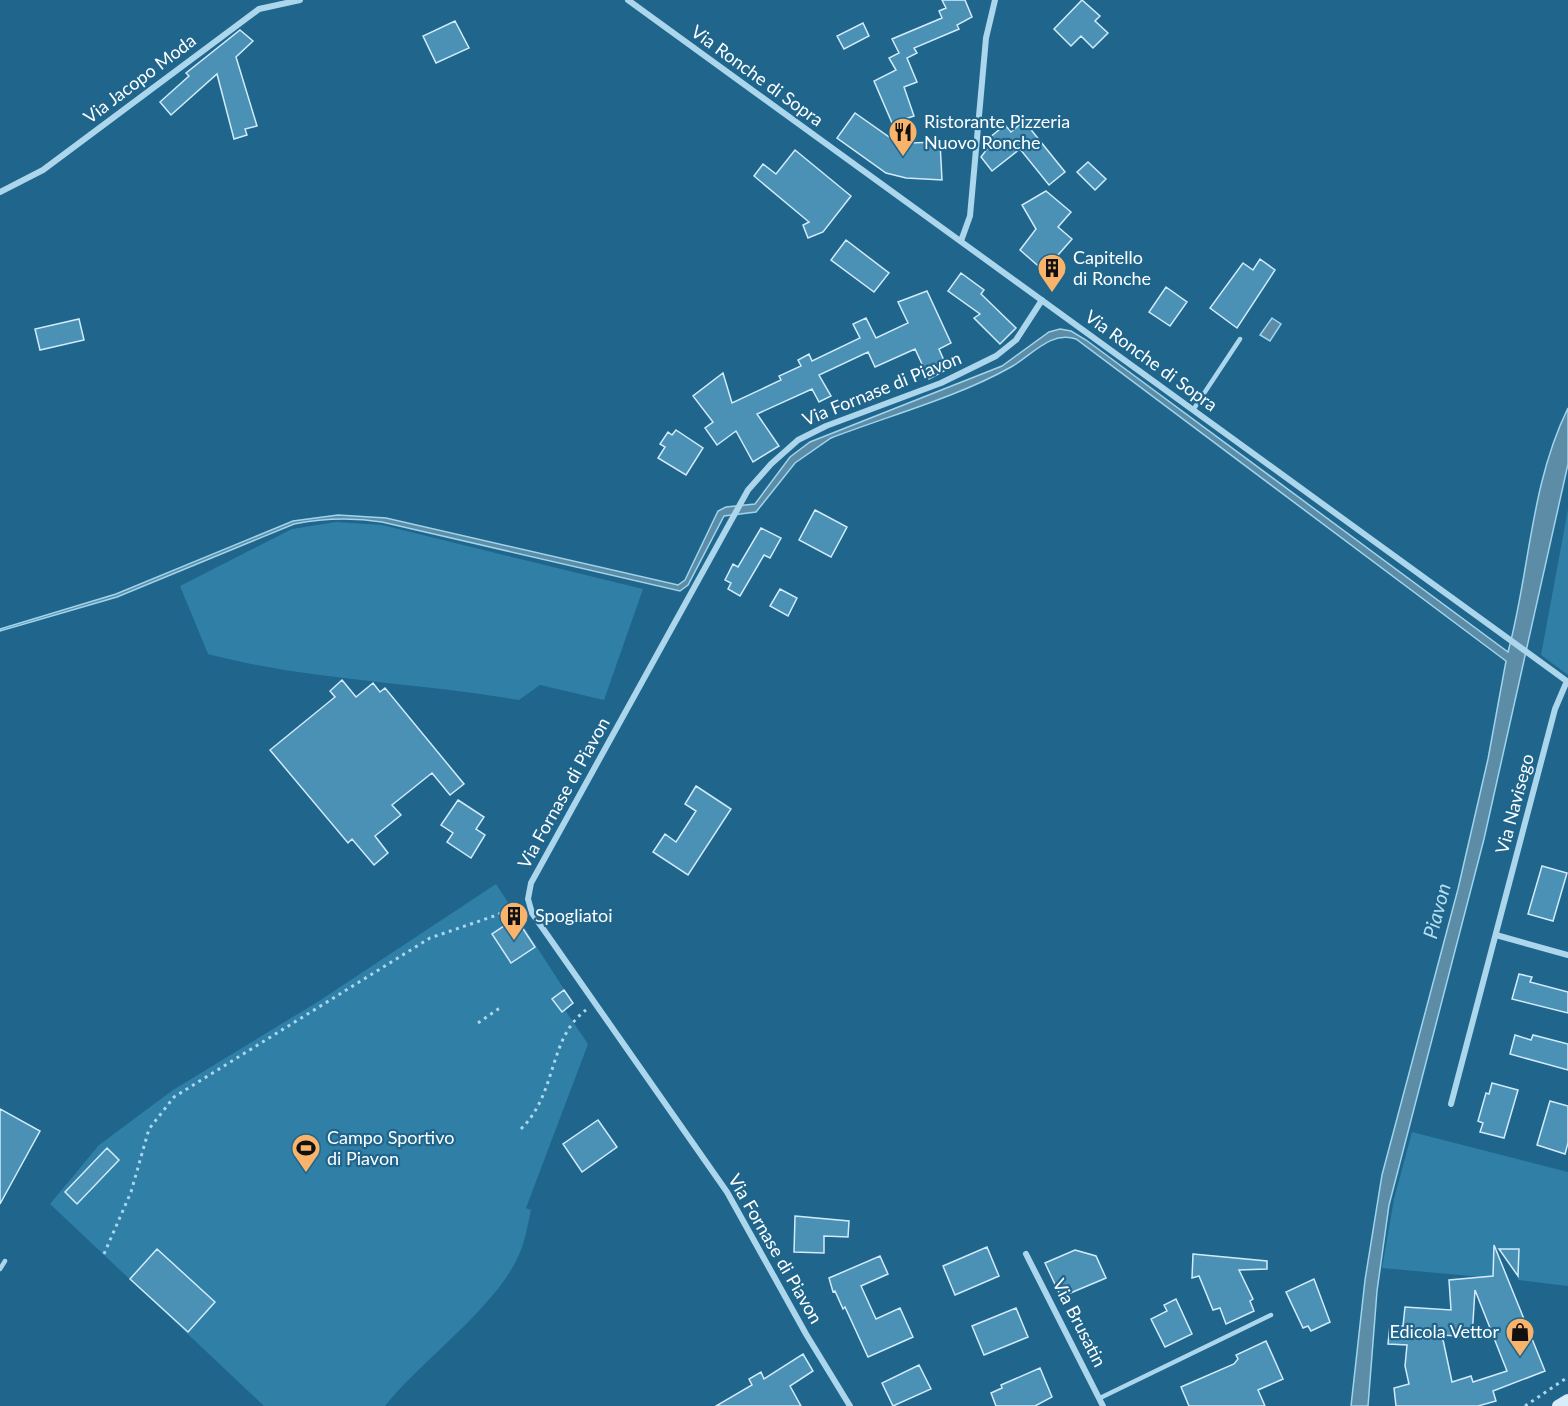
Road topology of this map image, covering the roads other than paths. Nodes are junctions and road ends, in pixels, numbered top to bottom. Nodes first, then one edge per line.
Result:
1 (300, 0) edge
2 (628, 0) edge
3 (995, 0) edge
4 (0, 192) edge
5 (961, 241) junction
6 (1042, 300) junction
7 (1240, 339) dead end
8 (1193, 410) junction
9 (1567, 682) edge
10 (1496, 935) junction
11 (1568, 955) edge
12 (1451, 1104) dead end
13 (1026, 1254) dead end
14 (5, 1261) dead end
15 (0, 1269) edge
16 (1271, 1315) dead end
17 (1100, 1398) junction
18 (1568, 1400) edge
19 (850, 1406) edge
20 (1103, 1406) edge
21 (1558, 1406) edge

1 - 4 street, Via Jacopo Moda
2 - 5 street, Via Ronche di Sopra
3 - 5 street
5 - 6 street, Via Ronche di Sopra
6 - 8 street, Via Ronche di Sopra
6 - 19 street, Via Fornase di Piavon
7 - 8 lane
8 - 9 street, Via Ronche di Sopra
9 - 10 street, Via Navisego
10 - 11 street
10 - 12 street, Via Navisego
13 - 17 street, Via Brusatin
14 - 15 lane
16 - 17 lane
17 - 20 street, Via Brusatin
18 - 21 main road

